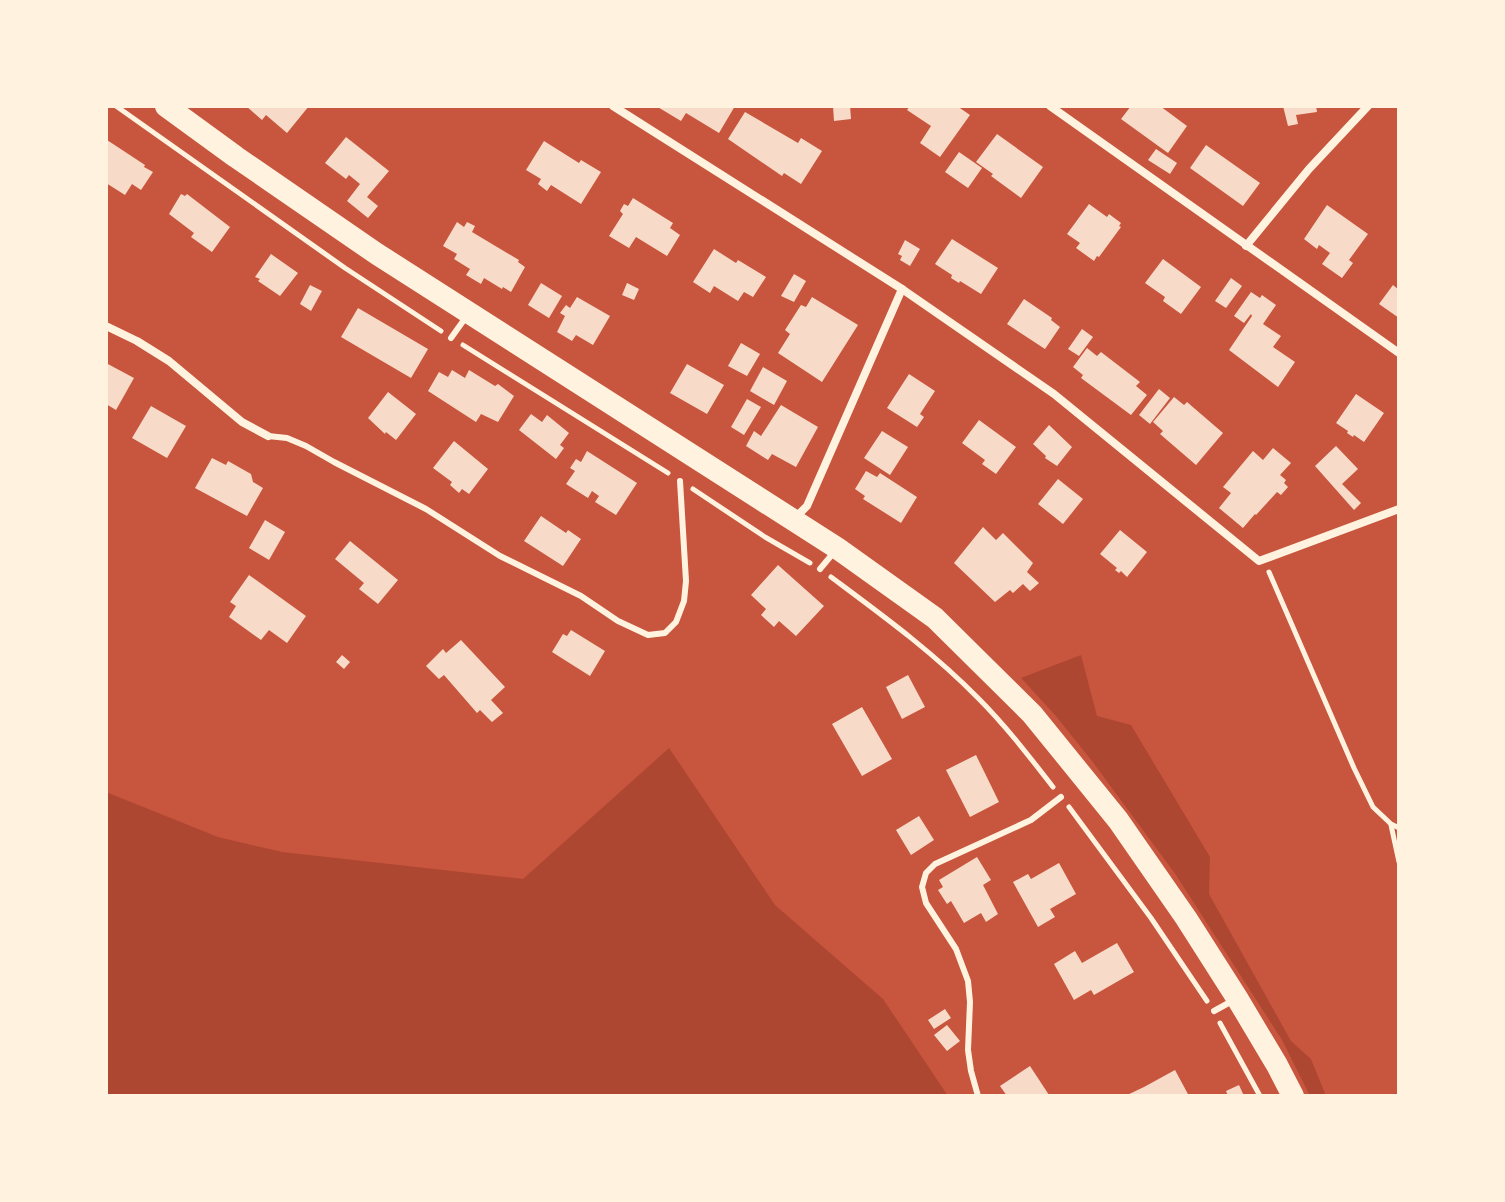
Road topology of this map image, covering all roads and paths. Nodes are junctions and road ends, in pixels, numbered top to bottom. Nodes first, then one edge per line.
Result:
1 (116, 106) edge
2 (166, 106) edge
3 (613, 106) edge
4 (1050, 106) edge
5 (1364, 108) edge
6 (1246, 246) junction
7 (902, 289) junction
8 (468, 314) junction
9 (106, 326) edge
10 (451, 338) junction
11 (1399, 353) edge
12 (268, 436) joint
13 (680, 481) junction
14 (1399, 509) edge
15 (794, 520) junction
16 (837, 548) junction
17 (1264, 560) junction
18 (820, 569) junction
19 (1061, 797) junction
20 (1391, 824) junction
21 (1399, 828) edge
22 (1399, 862) edge
23 (1237, 998) junction
24 (1214, 1011) junction
25 (978, 1096) edge
26 (1260, 1096) edge
27 (1293, 1096) edge

1 - 10 path
2 - 8 highway
3 - 7 street
4 - 6 street
5 - 6 street
6 - 11 street
7 - 15 street
7 - 17 street
8 - 10 lane
8 - 15 highway
9 - 12 street
10 - 13 path
12 - 13 lane
13 - 18 path
14 - 17 street
15 - 16 highway
16 - 18 lane
16 - 23 highway
17 - 20 path
18 - 19 path
19 - 24 path
19 - 25 lane
20 - 21 path
20 - 22 path
23 - 24 lane
23 - 27 highway
24 - 26 path

